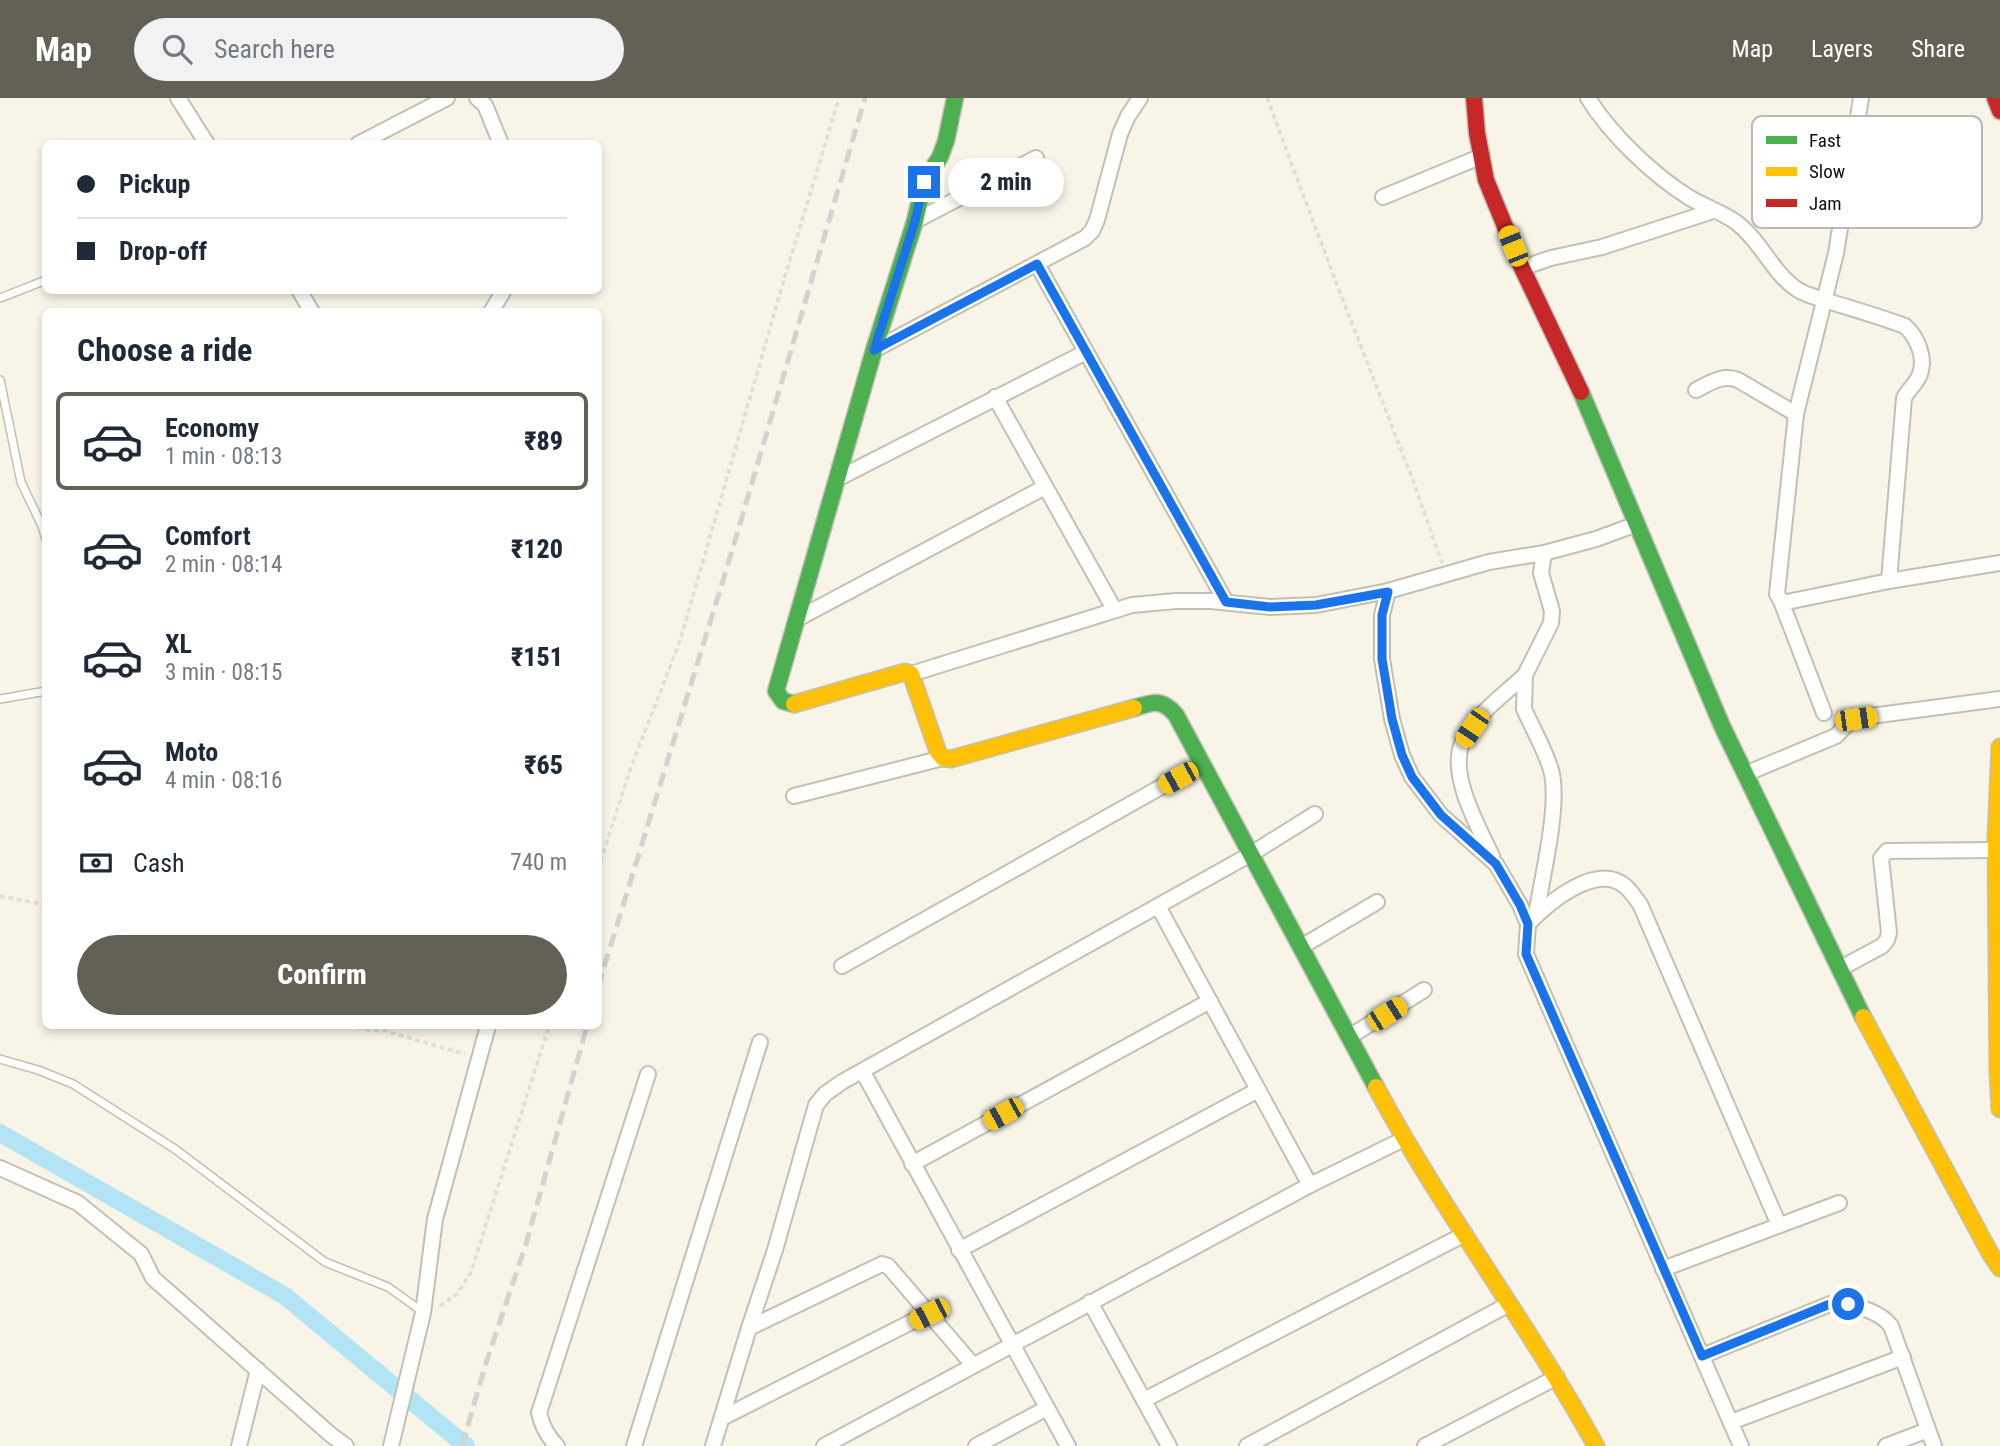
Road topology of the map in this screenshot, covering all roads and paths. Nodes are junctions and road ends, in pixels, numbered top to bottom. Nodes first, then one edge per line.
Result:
1 (178, 98) edge
2 (447, 98) edge
3 (477, 98) edge
4 (839, 98) edge
5 (955, 98) edge
6 (1140, 98) edge
7 (1267, 98) edge
8 (1474, 98) edge
9 (1588, 98) edge
10 (1861, 98) edge
11 (1995, 98) edge
12 (2000, 111) edge
13 (1858, 116) edge
14 (204, 140) edge
15 (366, 140) edge
16 (499, 140) edge
17 (1482, 156) junction
18 (1036, 158) dead end
19 (1382, 197) dead end
20 (1713, 211) junction
21 (915, 221) junction
22 (1840, 228) edge
23 (1037, 264) junction
24 (1522, 268) junction
25 (42, 282) edge
26 (0, 298) edge
27 (1824, 300) junction
28 (874, 350) junction
29 (1086, 352) junction
30 (0, 380) edge
31 (1696, 390) dead end
32 (995, 397) junction
33 (1796, 414) junction
34 (837, 479) junction
35 (1045, 487) junction
36 (1637, 524) junction
37 (42, 526) edge
38 (1544, 553) junction
39 (2000, 563) edge
40 (1446, 574) junction
41 (1889, 582) junction
42 (1388, 592) junction
43 (1781, 601) junction
44 (1226, 602) junction
45 (1114, 609) junction
46 (797, 619) junction
47 (911, 674) junction
48 (1525, 676) junction
49 (42, 692) edge
50 (0, 699) edge
51 (2000, 699) edge
52 (1824, 713) dead end
53 (2000, 747) edge
54 (943, 758) junction
55 (1202, 764) junction
56 (1745, 774) junction
57 (794, 796) dead end
58 (1315, 814) dead end
59 (1998, 841) edge
60 (1251, 854) junction
61 (602, 857) edge
62 (1496, 864) junction
63 (0, 896) edge
64 (1377, 902) dead end
65 (42, 904) edge
66 (1158, 906) junction
67 (1532, 919) junction
68 (1301, 947) junction
69 (842, 966) dead end
70 (1839, 968) junction
71 (1424, 990) dead end
72 (1210, 1000) junction
73 (363, 1029) edge
74 (487, 1029) edge
75 (548, 1029) edge
76 (1349, 1037) junction
77 (760, 1042) dead end
78 (478, 1057) junction
79 (0, 1059) edge
80 (863, 1072) junction
81 (1999, 1073) edge
82 (648, 1074) dead end
83 (1258, 1090) junction
84 (2000, 1109) edge
85 (1404, 1139) junction
86 (912, 1164) junction
87 (0, 1168) edge
88 (1310, 1185) junction
89 (1839, 1203) dead end
90 (1779, 1225) junction
91 (1465, 1234) junction
92 (959, 1250) junction
93 (2000, 1268) edge
94 (1663, 1269) junction
95 (1090, 1302) junction
96 (1509, 1304) junction
97 (423, 1313) junction
98 (929, 1314) junction
99 (749, 1328) junction
100 (1012, 1344) junction
101 (1702, 1356) junction
102 (1903, 1357) junction
103 (973, 1365) junction
104 (258, 1370) junction
105 (1557, 1377) junction
106 (1144, 1401) junction
107 (1047, 1408) junction
108 (722, 1418) junction
109 (1731, 1423) junction
110 (1928, 1430) junction
111 (330, 1440) edge
112 (239, 1446) edge
113 (346, 1446) edge
114 (391, 1446) edge
115 (557, 1446) edge
116 (634, 1446) edge
117 (713, 1446) edge
118 (824, 1446) edge
119 (976, 1446) edge
120 (1068, 1446) edge
121 (1169, 1446) edge
122 (1247, 1446) edge
123 (1426, 1446) edge
124 (1597, 1446) edge
125 (1741, 1446) edge
126 (1886, 1446) edge
127 (1934, 1446) edge

1 - 14 street
2 - 15 street
3 - 16 street
4 - 61 path
5 - 21 street
6 - 23 street
7 - 40 path
8 - 17 street
9 - 20 street
10 - 13 street
11 - 12 street
17 - 19 street
17 - 24 street
18 - 21 street
20 - 24 street
20 - 27 street
21 - 28 street
22 - 27 street
23 - 28 street
23 - 29 street
24 - 36 street
25 - 26 lane
27 - 33 street
27 - 41 street
28 - 34 street
29 - 32 street
29 - 44 street
30 - 37 lane
31 - 33 street
32 - 34 street
32 - 35 street
33 - 43 street
34 - 46 street
35 - 45 street
35 - 46 street
36 - 38 street
36 - 56 street
38 - 40 street
38 - 48 street
39 - 41 street
40 - 42 street
41 - 43 street
42 - 44 street
42 - 62 street
43 - 52 street
44 - 45 street
45 - 47 street
46 - 47 street
47 - 54 street
48 - 62 street
48 - 67 street
49 - 50 lane
51 - 56 street
53 - 59 street
54 - 55 street
54 - 57 street
55 - 60 street
55 - 69 street
56 - 70 street
58 - 60 street
59 - 70 street
59 - 81 street
60 - 66 street
60 - 68 street
62 - 67 street
63 - 65 path
64 - 68 street
66 - 72 street
66 - 80 street
67 - 90 street
67 - 94 street
68 - 76 street
70 - 93 street
71 - 76 street
72 - 83 street
72 - 86 street
73 - 78 path
74 - 78 street
75 - 97 path
76 - 85 street
77 - 116 street
78 - 97 street
79 - 97 lane
80 - 86 street
80 - 99 street
81 - 84 street
82 - 115 street
83 - 88 street
83 - 92 street
85 - 88 street
85 - 91 street
86 - 92 street
87 - 104 street
88 - 95 street
89 - 90 street
90 - 94 street
91 - 96 street
91 - 106 street
92 - 100 street
94 - 101 street
95 - 100 street
95 - 106 street
96 - 105 street
96 - 122 street
97 - 114 street
98 - 99 street
98 - 103 street
98 - 108 street
99 - 108 street
100 - 103 street
100 - 107 street
101 - 102 street
101 - 109 street
102 - 109 street
102 - 110 street
103 - 118 street
104 - 111 street
104 - 112 street
105 - 123 street
105 - 124 street
106 - 121 street
107 - 119 street
107 - 120 street
108 - 117 street
109 - 125 street
110 - 126 street
110 - 127 street
111 - 113 street

